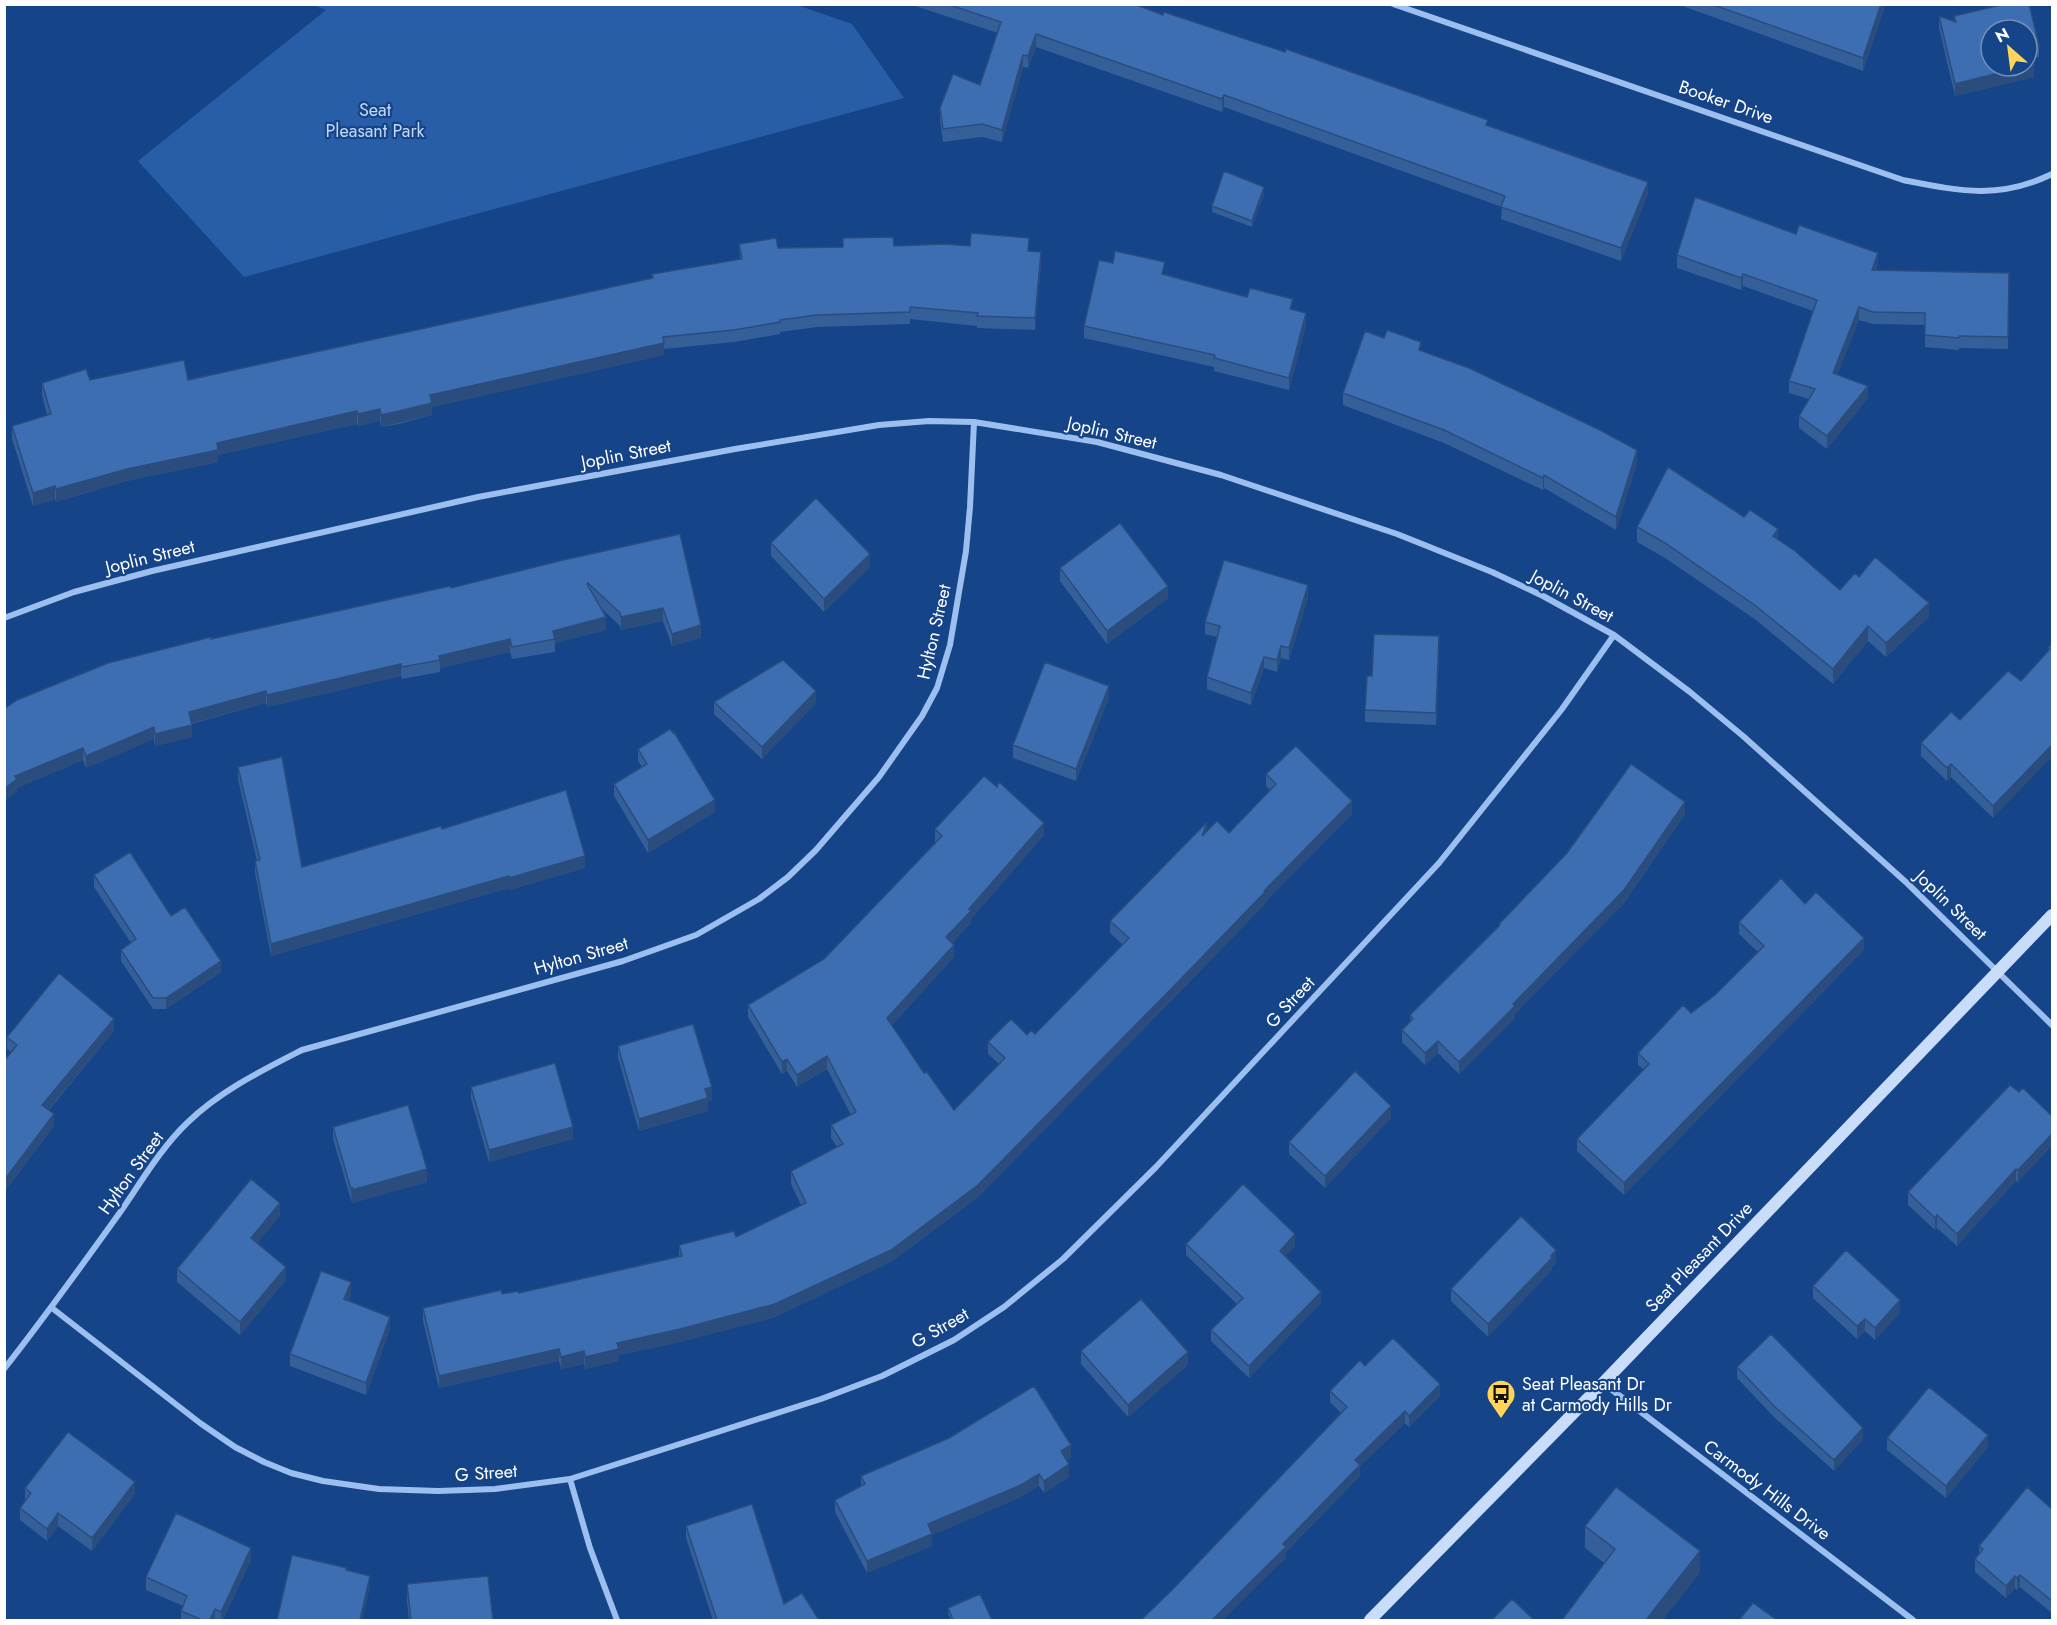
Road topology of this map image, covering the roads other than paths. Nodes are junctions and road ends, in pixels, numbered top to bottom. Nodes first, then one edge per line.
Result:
1 (1393, 4) edge
2 (2052, 174) edge
3 (974, 422) junction
4 (4, 618) edge
5 (1614, 635) junction
6 (2052, 915) edge
7 (1998, 972) junction
8 (2052, 1025) edge
9 (52, 1308) junction
10 (4, 1369) edge
11 (1603, 1383) junction
12 (570, 1479) junction
13 (617, 1620) edge
14 (1370, 1620) edge
15 (1913, 1620) edge

1 - 2 street, Booker Drive
3 - 4 street, Joplin Street
3 - 5 street, Joplin Street
3 - 9 street, Hylton Street
5 - 7 street, Joplin Street
5 - 12 street, G Street
6 - 7 street, Seat Pleasant Drive
7 - 8 street, Joplin Street
7 - 11 street, Seat Pleasant Drive
9 - 10 street, Hylton Street
9 - 12 street, G Street
11 - 14 street, Seat Pleasant Drive
11 - 15 street, Carmody Hills Drive
12 - 13 street

